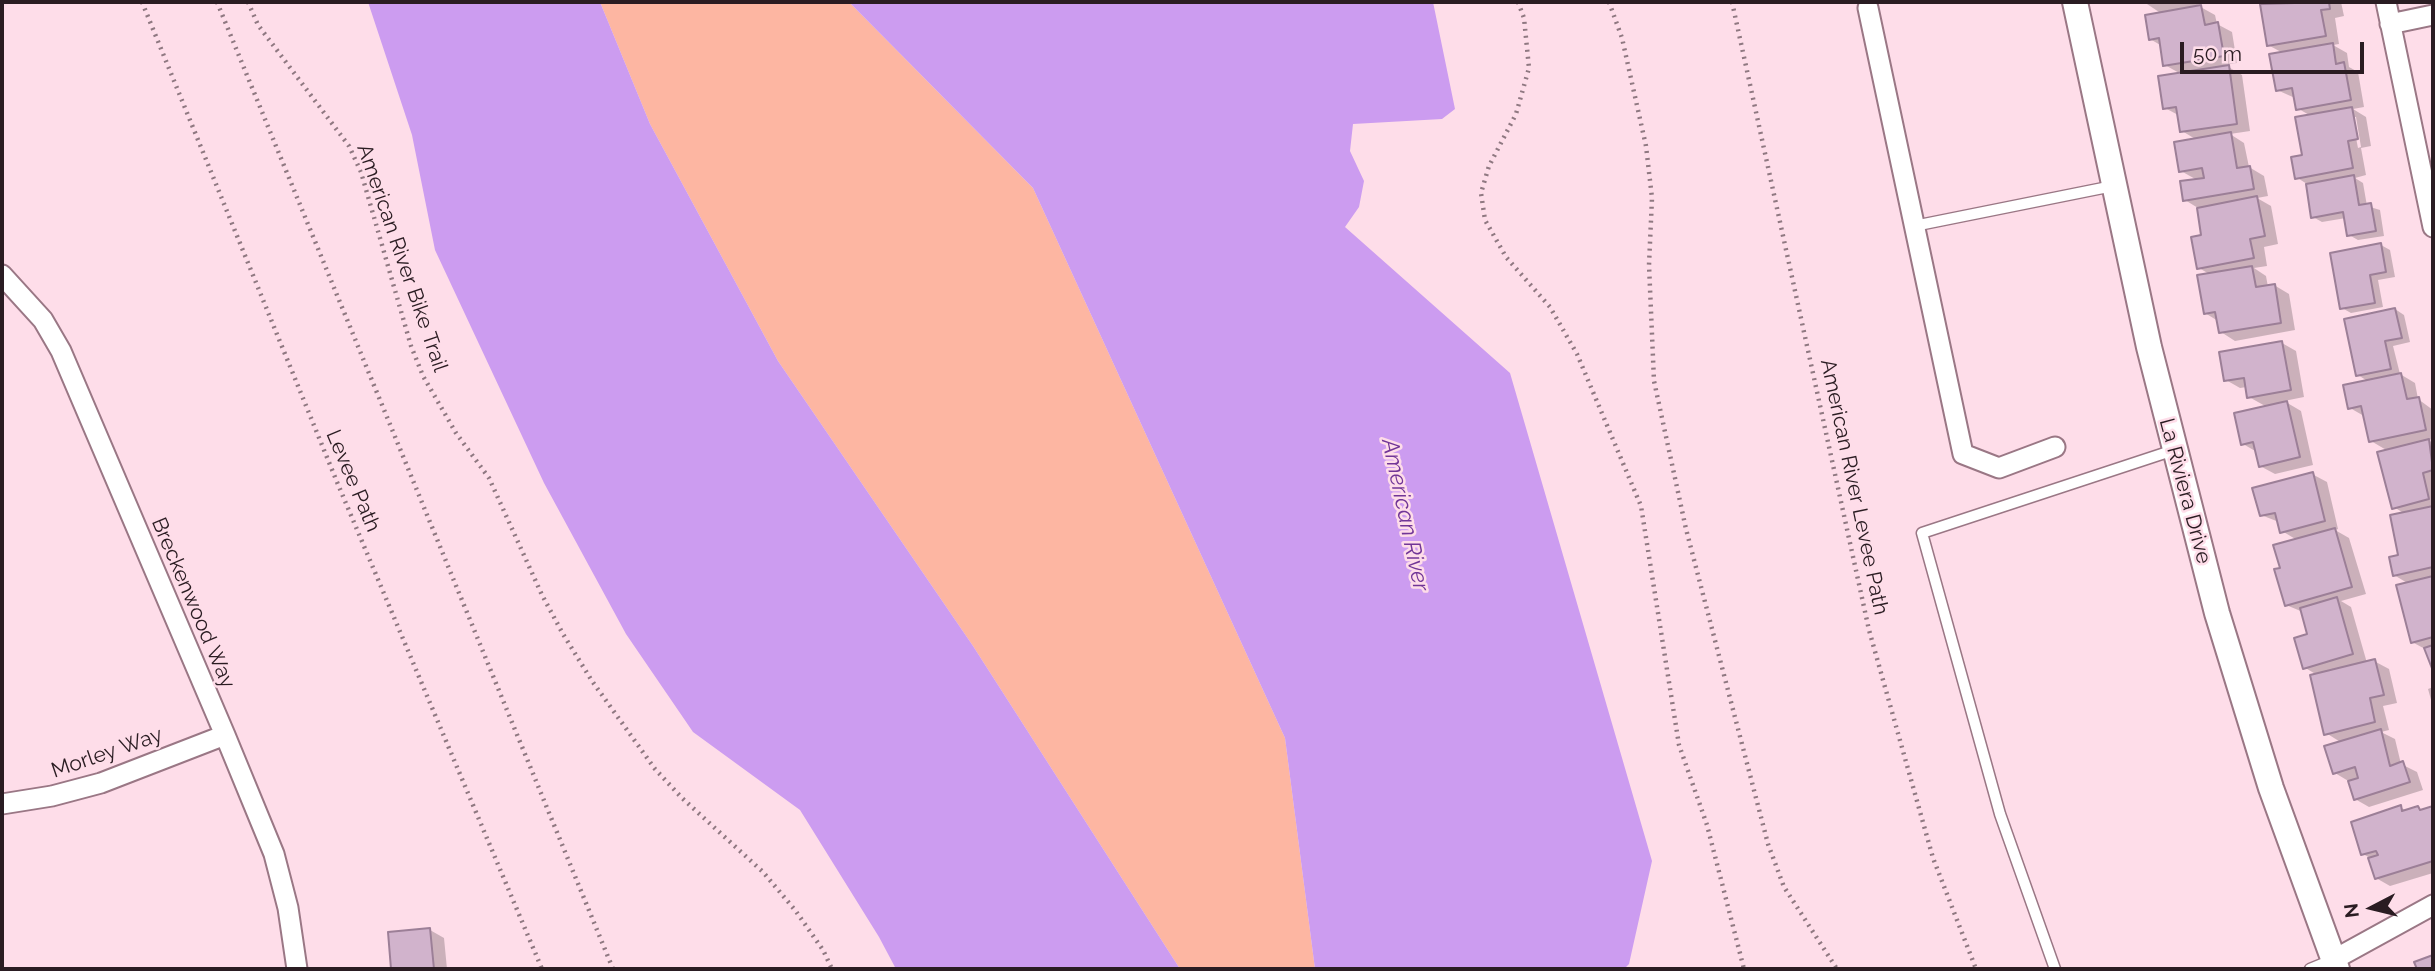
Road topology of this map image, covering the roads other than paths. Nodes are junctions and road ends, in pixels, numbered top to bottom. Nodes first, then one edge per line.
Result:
1 (2075, 2) edge
2 (2386, 2) edge
3 (1868, 8) dead end
4 (2433, 15) edge
5 (2390, 24) junction
6 (2114, 186) junction
7 (1914, 226) junction
8 (2433, 227) edge
9 (2, 275) edge
10 (2055, 447) dead end
11 (2174, 450) junction
12 (225, 734) junction
13 (2, 804) edge
14 (2433, 905) edge
15 (2335, 964) edge
16 (297, 969) edge
17 (2055, 969) edge
18 (2310, 969) edge

1 - 6 street, La Riviera Drive
2 - 5 street
3 - 7 street
4 - 5 street
5 - 8 street
6 - 7 lane
6 - 11 street, La Riviera Drive
7 - 10 street
9 - 12 street, Breckenwood Way
11 - 15 street, La Riviera Drive
11 - 17 lane
12 - 13 street, Morley Way
12 - 16 street, Breckenwood Way
14 - 15 street
15 - 18 lane

